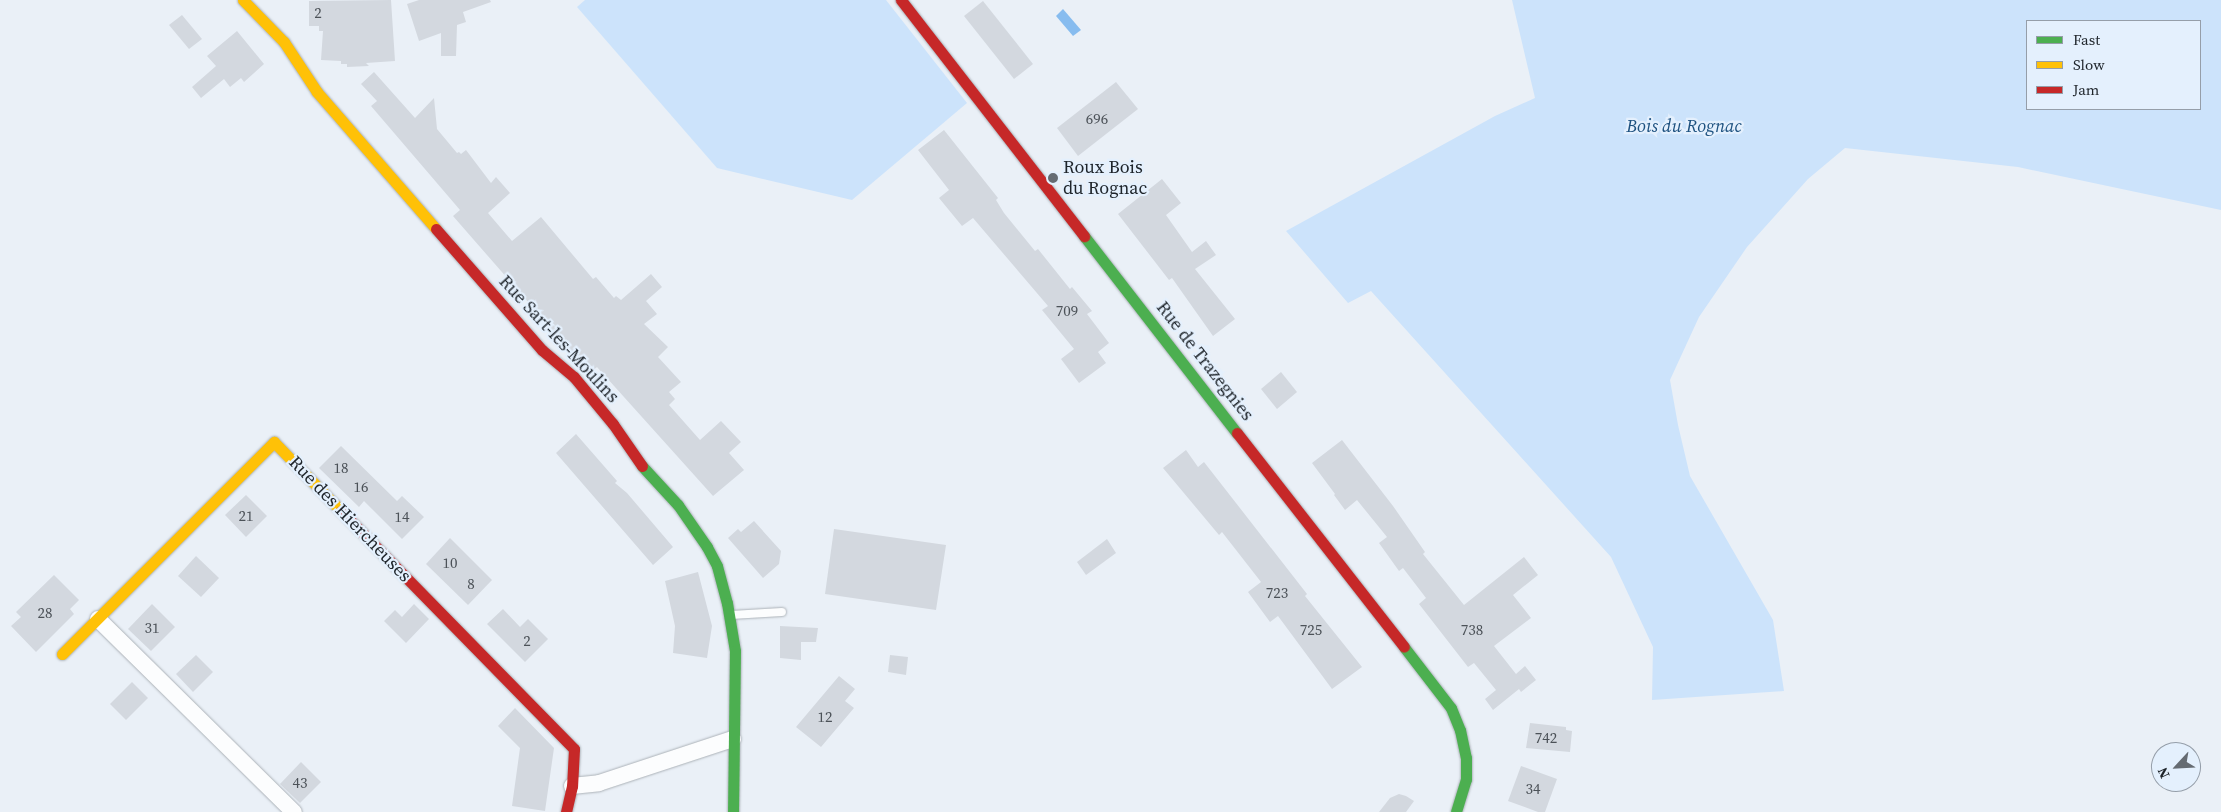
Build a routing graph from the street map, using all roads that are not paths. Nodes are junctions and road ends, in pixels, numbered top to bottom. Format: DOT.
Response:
graph roads {
  1 [pos="243,0"];
  2 [pos="901,0"];
  3 [pos="782,612"];
  4 [pos="729,615"];
  5 [pos="98,619"];
  6 [pos="62,654"];
  7 [pos="733,739"];
  8 [pos="572,786"];
  9 [pos="294,812"];
  10 [pos="566,812"];
  11 [pos="733,812"];
  12 [pos="1456,812"];
  1 -- 4 [label="street, Rue Sart-les-Moulins"];
  2 -- 12 [label="street, Rue de Trazegnies"];
  3 -- 4 [label="lane"];
  4 -- 7 [label="street, Rue Sart-les-Moulins"];
  5 -- 6 [label="street, Rue des Hiercheuses"];
  5 -- 8 [label="street, Rue des Hiercheuses"];
  5 -- 9 [label="street"];
  7 -- 8 [label="street"];
  7 -- 11 [label="street, Rue Sart-les-Moulins"];
  8 -- 10 [label="street"];
}
